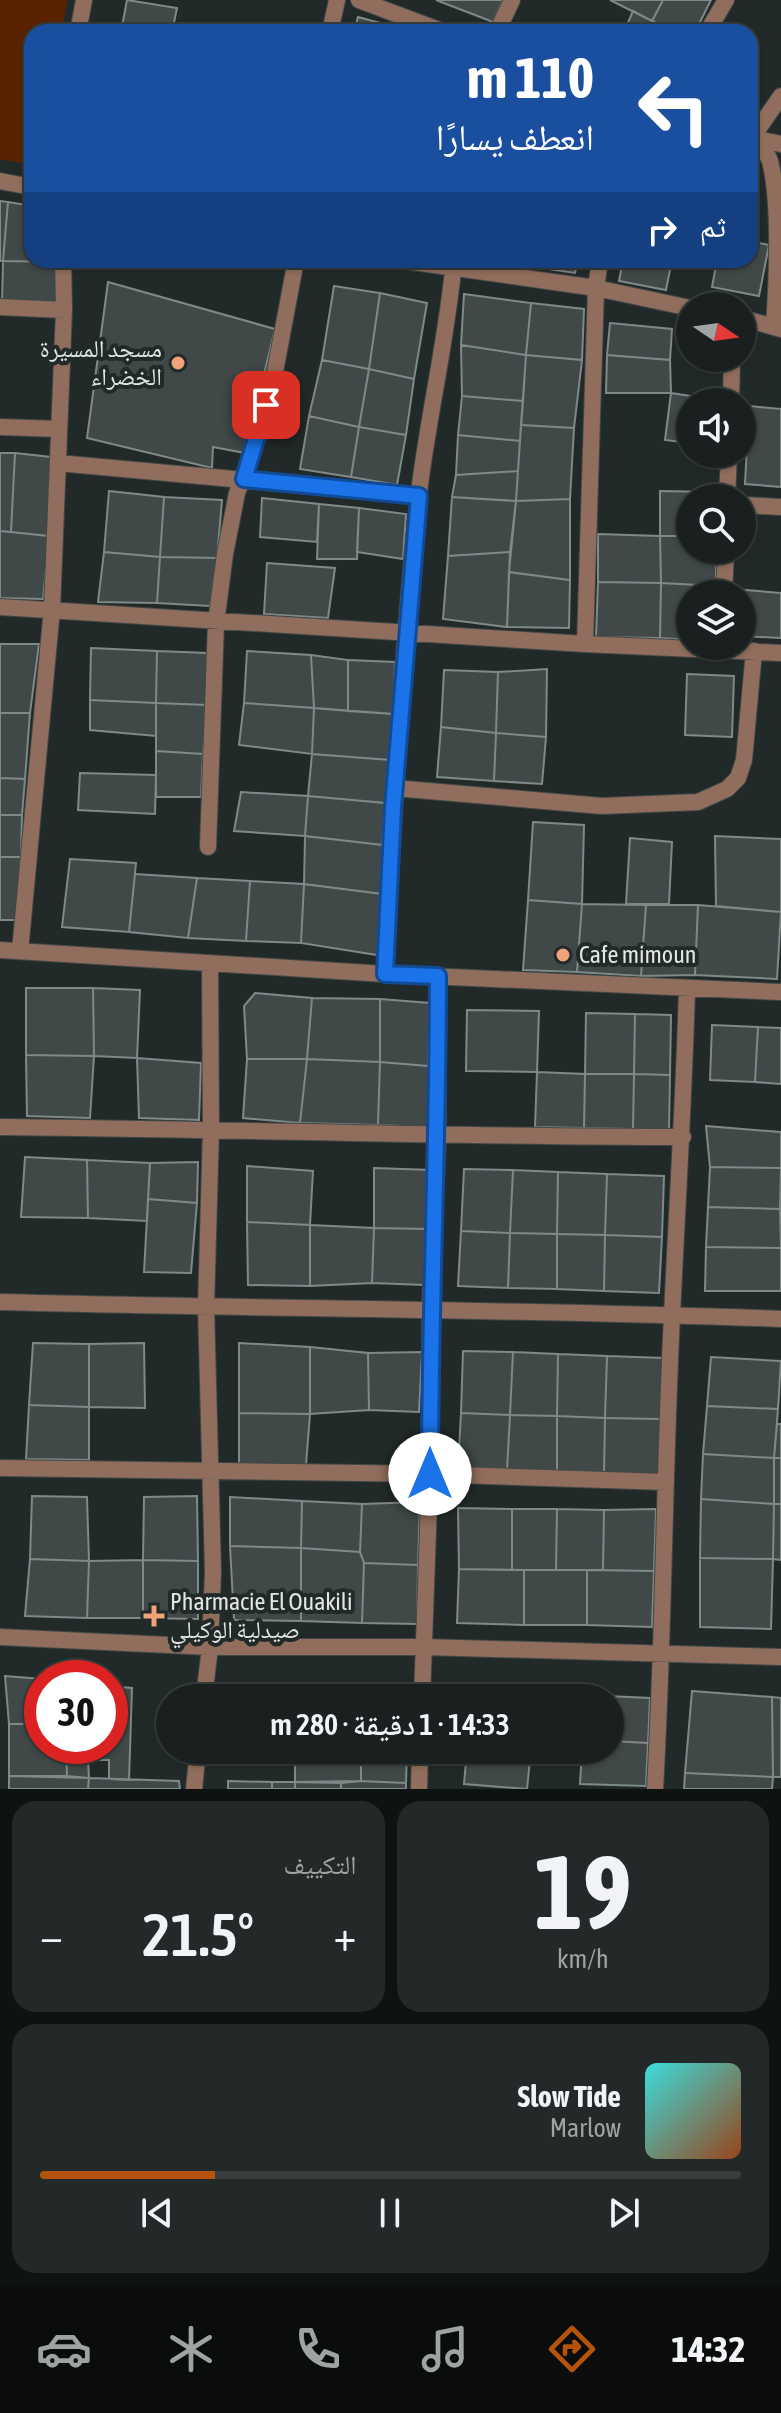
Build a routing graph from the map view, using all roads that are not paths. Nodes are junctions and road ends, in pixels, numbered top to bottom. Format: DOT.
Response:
graph roads {
  1 [pos="84,0"];
  2 [pos="337,0"];
  3 [pos="359,0"];
  4 [pos="512,0"];
  5 [pos="726,0"];
  6 [pos="80,24"];
  7 [pos="332,24"];
  8 [pos="423,24"];
  9 [pos="501,24"];
  10 [pos="712,24"];
  11 [pos="781,96"];
  12 [pos="758,128"];
  13 [pos="758,139"];
  14 [pos="781,144"];
  15 [pos="758,145"];
  16 [pos="0,181"];
  17 [pos="24,186"];
  18 [pos="63,268"];
  19 [pos="294,268"];
  20 [pos="454,268"];
  21 [pos="473,268"];
  22 [pos="599,268"];
  23 [pos="596,288"];
  24 [pos="676,305"];
  25 [pos="0,307"];
  26 [pos="64,310"];
  27 [pos="756,322"];
  28 [pos="777,328"];
  29 [pos="0,427"];
  30 [pos="59,429"];
  31 [pos="58,463"];
  32 [pos="244,479"];
  33 [pos="419,496"];
  34 [pos="756,506"];
  35 [pos="781,507"];
  36 [pos="0,607"];
  37 [pos="52,609"];
  38 [pos="216,623"];
  39 [pos="407,631"];
  40 [pos="585,644"];
  41 [pos="676,647"];
  42 [pos="756,651"];
  43 [pos="781,653"];
  44 [pos="753,660"];
  45 [pos="394,788"];
  46 [pos="208,847"];
  47 [pos="0,950"];
  48 [pos="20,951"];
  49 [pos="210,963"];
  50 [pos="385,974"];
  51 [pos="438,976"];
  52 [pos="687,988"];
  53 [pos="781,992"];
  54 [pos="0,1127"];
  55 [pos="211,1129"];
  56 [pos="438,1136"];
  57 [pos="683,1137"];
  58 [pos="0,1302"];
  59 [pos="206,1307"];
  60 [pos="430,1308"];
  61 [pos="672,1315"];
  62 [pos="781,1319"];
  63 [pos="0,1468"];
  64 [pos="210,1473"];
  65 [pos="430,1474"];
  66 [pos="666,1482"];
  67 [pos="0,1637"];
  68 [pos="210,1647"];
  69 [pos="424,1647"];
  70 [pos="662,1654"];
  71 [pos="781,1657"];
  72 [pos="206,1684"];
  73 [pos="423,1684"];
  74 [pos="197,1764"];
  75 [pos="420,1764"];
  76 [pos="194,1789"];
  77 [pos="419,1789"];
  78 [pos="655,1789"];
  1 -- 6 [label="street"];
  2 -- 7 [label="street"];
  3 -- 8 [label="street"];
  4 -- 9 [label="street"];
  5 -- 10 [label="street"];
  11 -- 12 [label="street"];
  13 -- 14 [label="street"];
  15 -- 28 [label="street"];
  16 -- 17 [label="street"];
  18 -- 26 [label="street"];
  19 -- 32 [label="street"];
  20 -- 33 [label="street"];
  21 -- 23 [label="street"];
  22 -- 23 [label="street"];
  23 -- 24 [label="street"];
  23 -- 40 [label="street"];
  25 -- 26 [label="street"];
  26 -- 30 [label="street"];
  27 -- 28 [label="street"];
  29 -- 30 [label="street"];
  30 -- 31 [label="street"];
  31 -- 32 [label="street"];
  31 -- 37 [label="street"];
  32 -- 33 [label="street"];
  32 -- 38 [label="street"];
  33 -- 39 [label="street"];
  34 -- 35 [label="street"];
  36 -- 37 [label="street"];
  37 -- 38 [label="street"];
  37 -- 48 [label="street"];
  38 -- 39 [label="street"];
  38 -- 46 [label="street"];
  39 -- 40 [label="street"];
  39 -- 45 [label="street"];
  40 -- 41 [label="street"];
  42 -- 43 [label="street"];
  44 -- 45 [label="street"];
  45 -- 50 [label="street"];
  47 -- 48 [label="street"];
  48 -- 49 [label="street"];
  49 -- 50 [label="street"];
  49 -- 55 [label="street"];
  50 -- 51 [label="street"];
  51 -- 52 [label="street"];
  51 -- 56 [label="street"];
  52 -- 53 [label="street"];
  52 -- 57 [label="street"];
  54 -- 55 [label="street"];
  55 -- 56 [label="street"];
  55 -- 59 [label="street"];
  56 -- 57 [label="street"];
  56 -- 60 [label="street"];
  57 -- 61 [label="street"];
  58 -- 59 [label="street"];
  59 -- 60 [label="street"];
  59 -- 64 [label="street"];
  60 -- 61 [label="street"];
  60 -- 65 [label="street"];
  61 -- 62 [label="street"];
  61 -- 66 [label="street"];
  63 -- 64 [label="street"];
  64 -- 65 [label="street"];
  64 -- 68 [label="street"];
  65 -- 66 [label="street"];
  65 -- 69 [label="street"];
  66 -- 70 [label="street"];
  67 -- 68 [label="street"];
  68 -- 69 [label="street"];
  68 -- 72 [label="street"];
  69 -- 70 [label="street"];
  69 -- 73 [label="street"];
  70 -- 71 [label="street"];
  70 -- 78 [label="street"];
  74 -- 76 [label="street"];
  75 -- 77 [label="street"];
}
